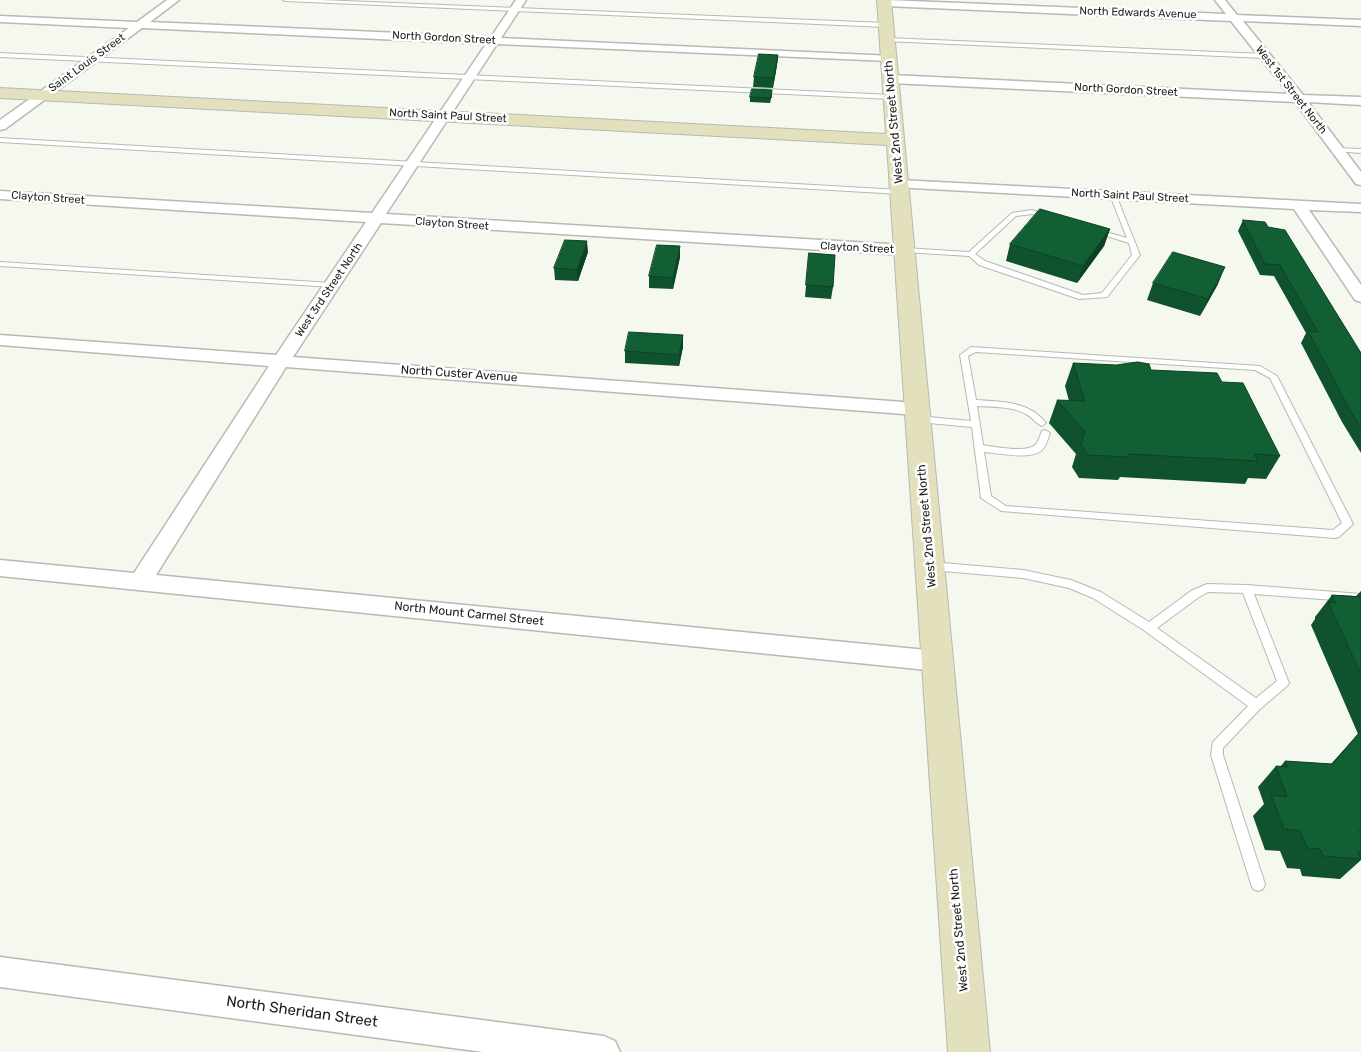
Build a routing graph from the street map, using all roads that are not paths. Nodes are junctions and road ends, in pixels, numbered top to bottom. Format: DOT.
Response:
graph roads {
  1 [pos="174,0"];
  2 [pos="285,0"];
  3 [pos="1220,0"];
  4 [pos="518,5"];
  5 [pos="1234,18"];
  6 [pos="0,19"];
  7 [pos="1361,22"];
  8 [pos="140,25"];
  9 [pos="495,40"];
  10 [pos="888,43"];
  11 [pos="0,55"];
  12 [pos="1266,56"];
  13 [pos="92,60"];
  14 [pos="470,78"];
  15 [pos="0,93"];
  16 [pos="42,95"];
  17 [pos="1299,98"];
  18 [pos="1361,101"];
  19 [pos="445,116"];
  20 [pos="0,126"];
  21 [pos="0,140"];
  22 [pos="896,140"];
  23 [pos="1337,150"];
  24 [pos="1361,151"];
  25 [pos="412,165"];
  26 [pos="1361,181"];
  27 [pos="899,188"];
  28 [pos="0,195"];
  29 [pos="1113,195"];
  30 [pos="1300,205"];
  31 [pos="1361,208"];
  32 [pos="376,219"];
  33 [pos="1059,220"];
  34 [pos="1086,228"];
  35 [pos="1132,242"];
  36 [pos="905,250"];
  37 [pos="971,254"];
  38 [pos="0,264"];
  39 [pos="332,285"];
  40 [pos="1361,297"];
  41 [pos="0,340"];
  42 [pos="282,360"];
  43 [pos="973,403"];
  44 [pos="918,414"];
  45 [pos="1042,423"];
  46 [pos="976,424"];
  47 [pos="1045,434"];
  48 [pos="980,448"];
  49 [pos="930,566"];
  50 [pos="0,568"];
  51 [pos="140,582"];
  52 [pos="1247,589"];
  53 [pos="1361,598"];
  54 [pos="1149,628"];
  55 [pos="938,661"];
  56 [pos="1256,705"];
  57 [pos="1258,884"];
  58 [pos="0,972"];
  59 [pos="604,1052"];
  60 [pos="969,1052"];
  1 -- 8 [label="street, Saint Louis Street"];
  2 -- 4 [label="lane"];
  3 -- 5 [label="street, West 1st Street North"];
  4 -- 9 [label="street, West 3rd Street North"];
  4 -- 10 [label="lane"];
  5 -- 7 [label="street, North Edwards Avenue"];
  5 -- 10 [label="street, North Edwards Avenue"];
  5 -- 12 [label="street, West 1st Street North"];
  6 -- 8 [label="street, North Gordon Street"];
  8 -- 9 [label="street, North Gordon Street"];
  8 -- 13 [label="street, Saint Louis Street"];
  9 -- 10 [label="street, North Gordon Street"];
  9 -- 14 [label="street, West 3rd Street North"];
  10 -- 12 [label="lane"];
  10 -- 14 [label="lane"];
  10 -- 17 [label="street, North Gordon Street"];
  10 -- 22 [label="street, West 2nd Street North"];
  11 -- 13 [label="lane"];
  12 -- 17 [label="street, West 1st Street North"];
  13 -- 14 [label="lane"];
  13 -- 16 [label="street, Saint Louis Street"];
  14 -- 19 [label="street, West 3rd Street North"];
  15 -- 16 [label="street, North Saint Paul Street"];
  16 -- 19 [label="street, North Saint Paul Street"];
  16 -- 20 [label="street, Saint Louis Street"];
  17 -- 18 [label="street, North Gordon Street"];
  17 -- 23 [label="street, West 1st Street North"];
  19 -- 22 [label="street, North Saint Paul Street"];
  19 -- 25 [label="street, West 3rd Street North"];
  21 -- 25 [label="lane"];
  22 -- 27 [label="street, West 2nd Street North"];
  23 -- 24 [label="lane"];
  23 -- 26 [label="street, West 1st Street North"];
  25 -- 27 [label="lane"];
  25 -- 32 [label="street, West 3rd Street North"];
  27 -- 29 [label="street, North Saint Paul Street"];
  27 -- 36 [label="street, West 2nd Street North"];
  28 -- 32 [label="street, Clayton Street"];
  29 -- 30 [label="street, North Saint Paul Street"];
  29 -- 35 [label="lane"];
  30 -- 31 [label="street, North Saint Paul Street"];
  30 -- 40 [label="street"];
  32 -- 36 [label="street, Clayton Street"];
  32 -- 39 [label="street, West 3rd Street North"];
  33 -- 37 [label="lane"];
  34 -- 35 [label="lane"];
  35 -- 37 [label="lane"];
  36 -- 37 [label="lane"];
  36 -- 44 [label="street, West 2nd Street North"];
  38 -- 39 [label="lane"];
  39 -- 42 [label="street, West 3rd Street North"];
  41 -- 42 [label="street, North Custer Avenue"];
  42 -- 44 [label="street, North Custer Avenue"];
  42 -- 51 [label="street, West 3rd Street North"];
  43 -- 45 [label="lane"];
  43 -- 46 [label="lane"];
  43 -- 48 [label="lane"];
  44 -- 46 [label="lane"];
  44 -- 49 [label="street, West 2nd Street North"];
  46 -- 48 [label="lane"];
  47 -- 48 [label="lane"];
  49 -- 54 [label="lane"];
  49 -- 55 [label="street, West 2nd Street North"];
  50 -- 51 [label="street, North Mount Carmel Street"];
  51 -- 55 [label="street, North Mount Carmel Street"];
  52 -- 53 [label="lane"];
  52 -- 54 [label="lane"];
  52 -- 56 [label="lane"];
  54 -- 56 [label="lane"];
  55 -- 60 [label="street, West 2nd Street North"];
  56 -- 57 [label="lane"];
  58 -- 59 [label="street, North Sheridan Street"];
}
